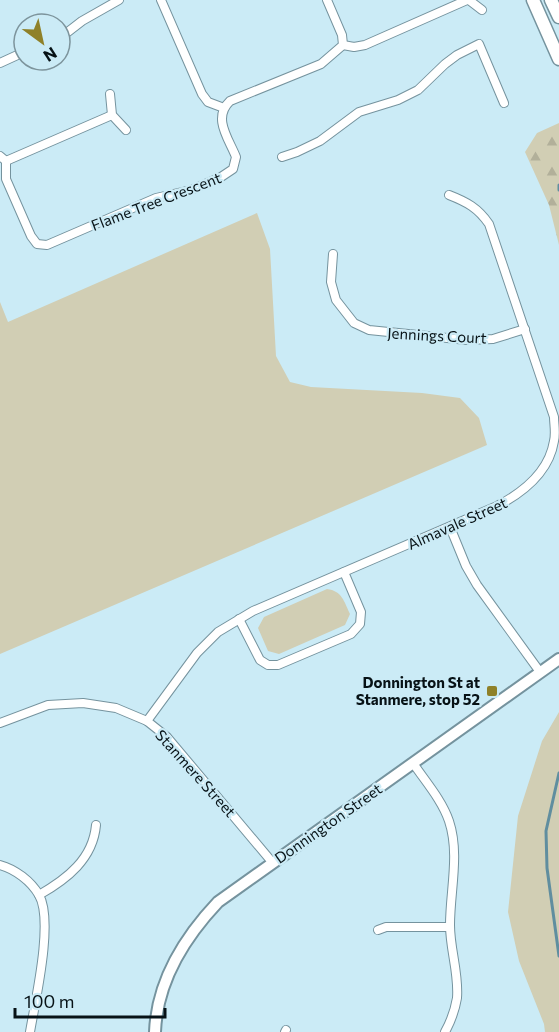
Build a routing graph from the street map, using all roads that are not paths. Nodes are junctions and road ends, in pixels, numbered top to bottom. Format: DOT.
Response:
graph roads {
  1 [pos="120,0"];
  2 [pos="161,0"];
  3 [pos="327,0"];
  4 [pos="468,0"];
  5 [pos="533,0"];
  6 [pos="551,0"];
  7 [pos="482,10"];
  8 [pos="559,17"];
  9 [pos="72,29"];
  10 [pos="343,45"];
  11 [pos="559,59"];
  12 [pos="110,94"];
  13 [pos="504,103"];
  14 [pos="224,108"];
  15 [pos="112,115"];
  16 [pos="126,130"];
  17 [pos="282,157"];
  18 [pos="3,158"];
  19 [pos="449,195"];
  20 [pos="333,254"];
  21 [pos="525,329"];
  22 [pos="450,527"];
  23 [pos="344,572"];
  24 [pos="239,619"];
  25 [pos="559,659"];
  26 [pos="540,672"];
  27 [pos="147,721"];
  28 [pos="0,723"];
  29 [pos="413,763"];
  30 [pos="96,825"];
  31 [pos="272,862"];
  32 [pos="0,865"];
  33 [pos="39,895"];
  34 [pos="450,927"];
  35 [pos="378,930"];
  36 [pos="30,1032"];
  37 [pos="155,1032"];
  38 [pos="445,1032"];
  1 -- 9 [label="street"];
  2 -- 14 [label="street"];
  3 -- 10 [label="street"];
  4 -- 7 [label="street"];
  4 -- 10 [label="street"];
  5 -- 11 [label="main road"];
  6 -- 8 [label="main road"];
  10 -- 14 [label="street"];
  12 -- 15 [label="street"];
  13 -- 17 [label="street"];
  14 -- 18 [label="street, Flame Tree Crescent"];
  15 -- 16 [label="street"];
  15 -- 18 [label="street"];
  19 -- 21 [label="street, Almavale Street"];
  20 -- 21 [label="street, Jennings Court"];
  21 -- 22 [label="street, Almavale Street"];
  22 -- 23 [label="street, Almavale Street"];
  22 -- 26 [label="street"];
  23 -- 24 [label="street, Almavale Street"];
  23 -- 24 [label="street"];
  24 -- 27 [label="street, Almavale Street"];
  25 -- 26 [label="street, Donnington Street"];
  26 -- 29 [label="street, Donnington Street"];
  27 -- 28 [label="street, Stanmere Street"];
  27 -- 31 [label="street, Stanmere Street"];
  29 -- 31 [label="street, Donnington Street"];
  29 -- 34 [label="street"];
  30 -- 33 [label="street"];
  31 -- 37 [label="street, Donnington Street"];
  32 -- 33 [label="street"];
  33 -- 36 [label="street"];
  34 -- 35 [label="street"];
  34 -- 38 [label="street"];
}
